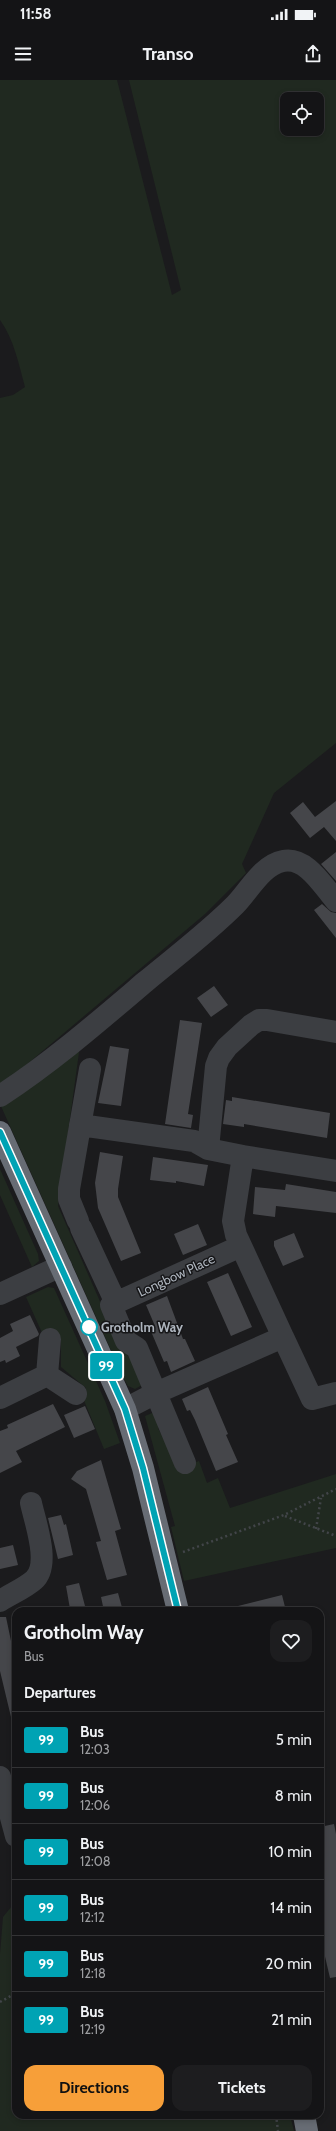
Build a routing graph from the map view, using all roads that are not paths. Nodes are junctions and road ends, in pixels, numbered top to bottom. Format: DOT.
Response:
graph roads {
  1 [pos="336,901"];
  2 [pos="336,1032"];
  3 [pos="90,1069"];
  4 [pos="0,1096"];
  5 [pos="80,1125"];
  6 [pos="0,1132"];
  7 [pos="208,1149"];
  8 [pos="243,1156"];
  9 [pos="336,1171"];
  10 [pos="241,1246"];
  11 [pos="61,1266"];
  12 [pos="0,1294"];
  13 [pos="113,1304"];
  14 [pos="283,1337"];
  15 [pos="50,1339"];
  16 [pos="47,1375"];
  17 [pos="156,1393"];
  18 [pos="336,1393"];
  19 [pos="76,1394"];
  20 [pos="0,1398"];
  21 [pos="125,1409"];
  22 [pos="185,1463"];
  23 [pos="31,1503"];
  24 [pos="0,1601"];
  25 [pos="177,1607"];
  26 [pos="0,1777"];
  27 [pos="10,1837"];
  28 [pos="305,2119"];
  29 [pos="307,2131"];
  1 -- 4 [label="street"];
  2 -- 7 [label="street"];
  3 -- 5 [label="street"];
  5 -- 7 [label="street"];
  5 -- 13 [label="street"];
  6 -- 11 [label="highway"];
  7 -- 8 [label="street"];
  8 -- 9 [label="street"];
  8 -- 10 [label="street"];
  10 -- 13 [label="street, Longbow Place"];
  10 -- 14 [label="street"];
  11 -- 12 [label="street"];
  11 -- 21 [label="highway"];
  13 -- 17 [label="street"];
  14 -- 17 [label="street"];
  14 -- 18 [label="street"];
  15 -- 16 [label="street"];
  16 -- 19 [label="street"];
  16 -- 20 [label="street"];
  17 -- 21 [label="street"];
  17 -- 22 [label="street"];
  21 -- 25 [label="highway"];
  23 -- 24 [label="street"];
  26 -- 27 [label="street"];
  28 -- 29 [label="highway"];
}
